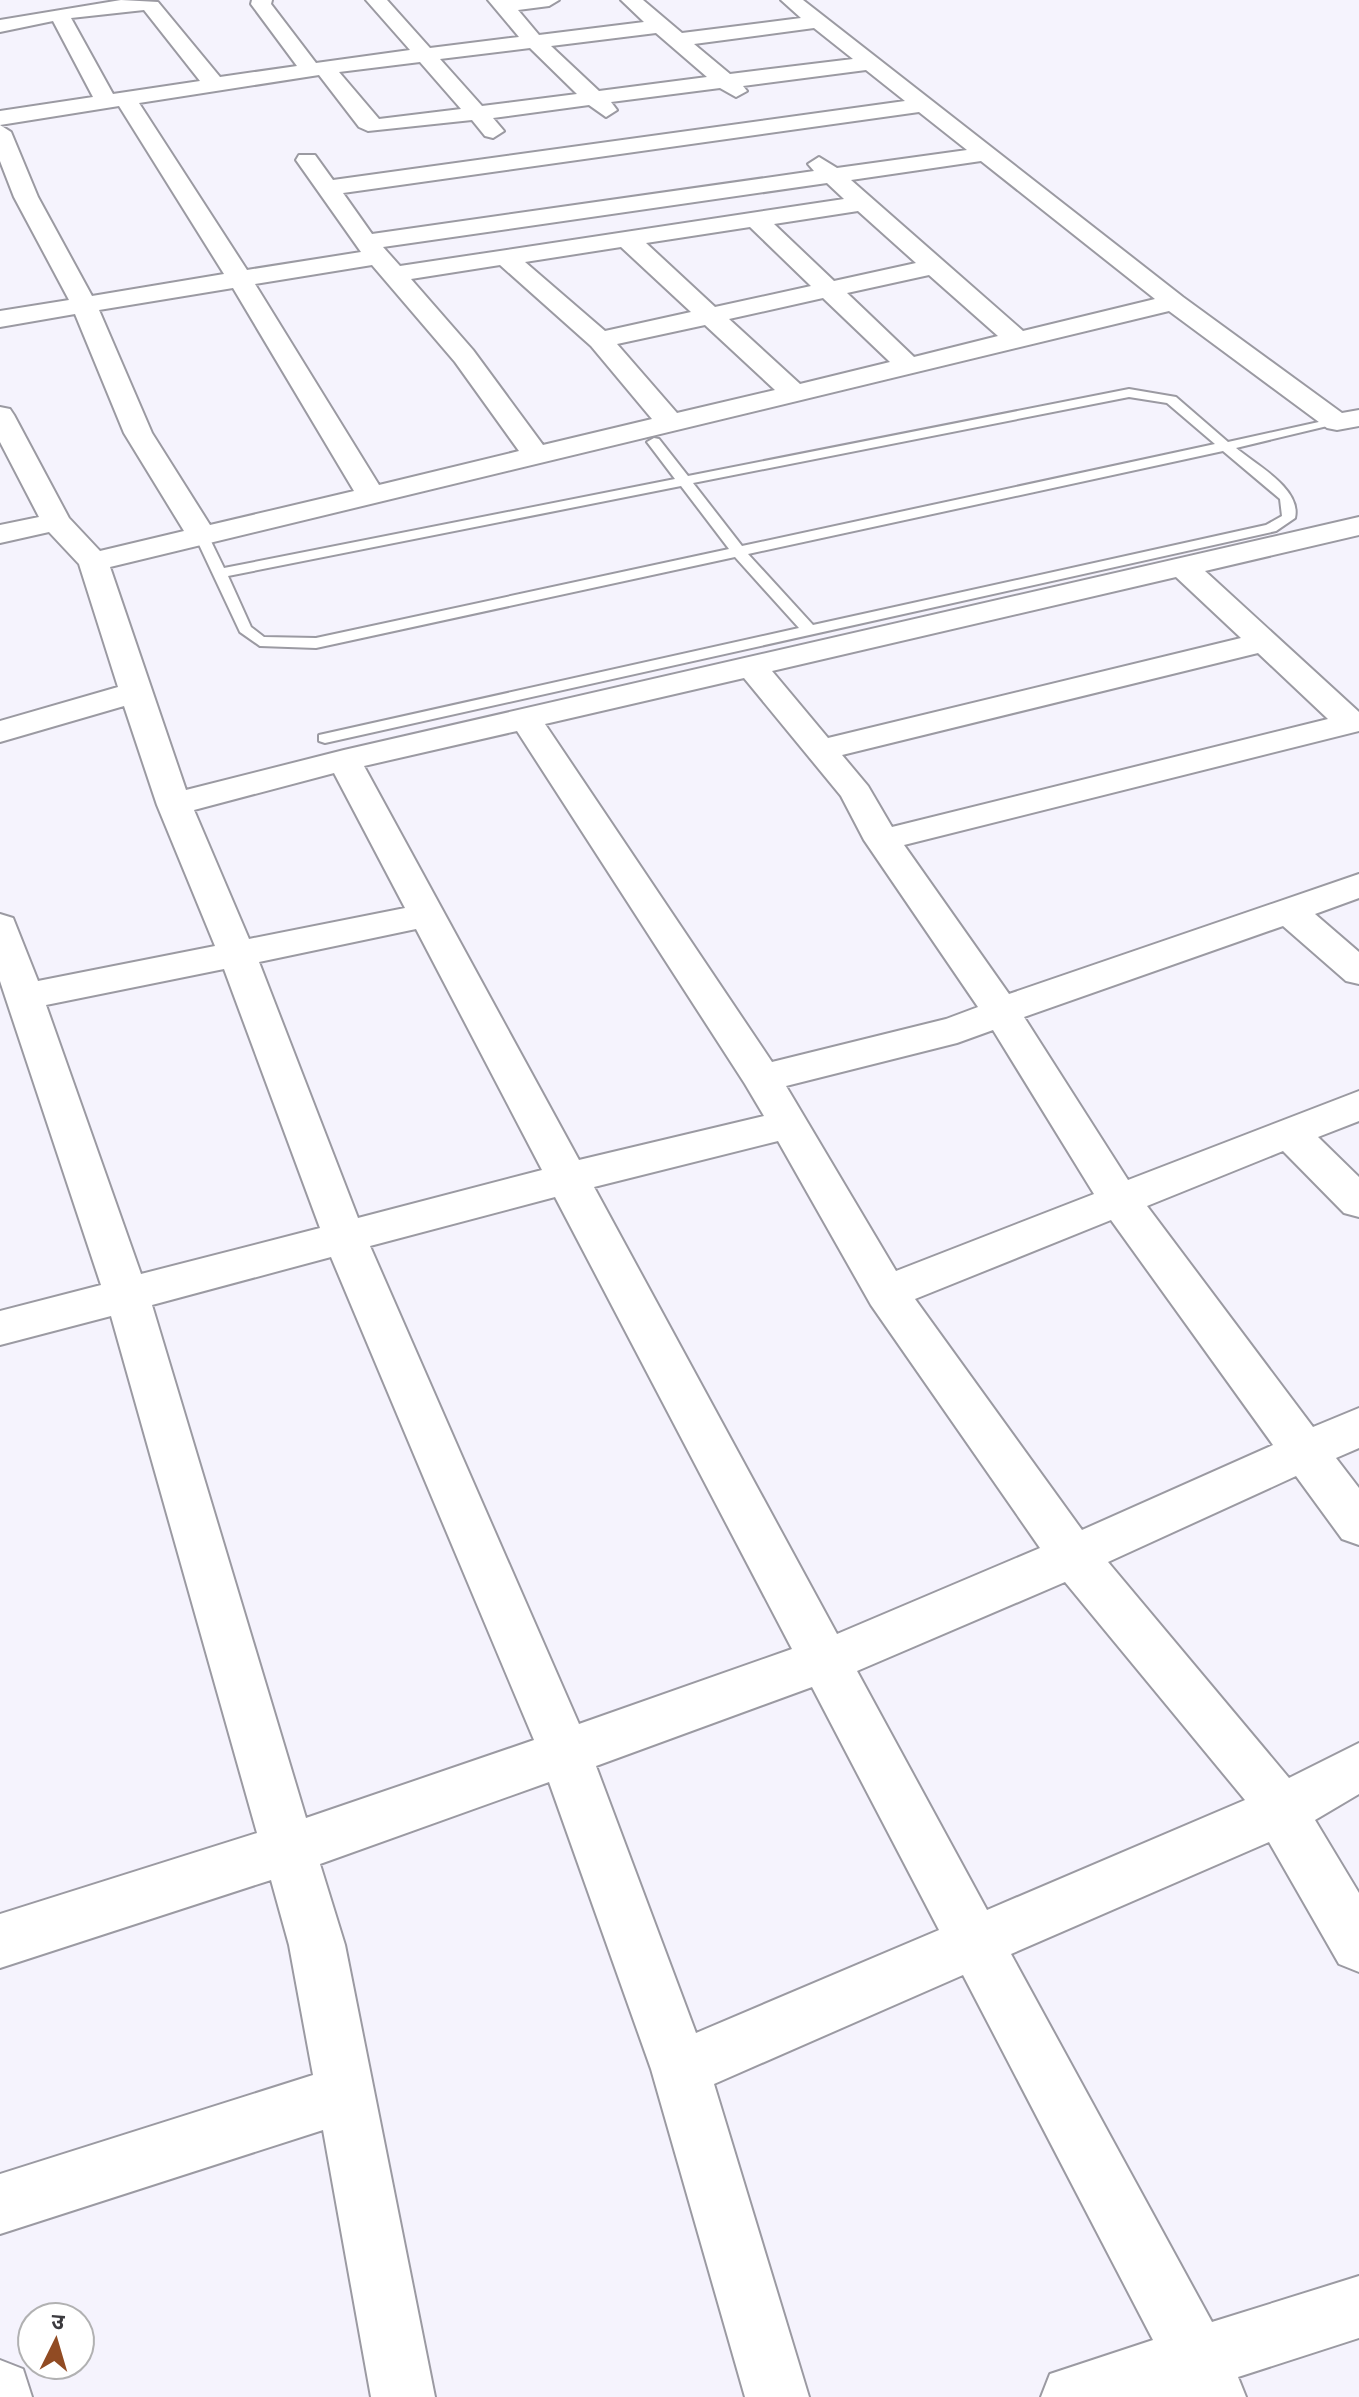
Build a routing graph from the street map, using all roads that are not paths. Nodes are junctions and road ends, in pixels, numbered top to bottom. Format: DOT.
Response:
graph roads {
  1 [pos="29,0"];
  2 [pos="262,0"];
  3 [pos="376,0"];
  4 [pos="549,0"];
  5 [pos="791,0"];
  6 [pos="639,1"];
  7 [pos="122,2"];
  8 [pos="500,3"];
  9 [pos="50,16"];
  10 [pos="817,22"];
  11 [pos="0,26"];
  12 [pos="669,33"];
  13 [pos="533,40"];
  14 [pos="426,54"];
  15 [pos="869,63"];
  16 [pos="317,68"];
  17 [pos="723,81"];
  18 [pos="213,83"];
  19 [pos="115,98"];
  20 [pos="594,98"];
  21 [pos="922,105"];
  22 [pos="479,114"];
  23 [pos="0,118"];
  24 [pos="776,127"];
  25 [pos="0,132"];
  26 [pos="639,145"];
  27 [pos="983,154"];
  28 [pos="307,160"];
  29 [pos="517,161"];
  30 [pos="832,175"];
  31 [pos="327,188"];
  32 [pos="692,195"];
  33 [pos="864,203"];
  34 [pos="558,214"];
  35 [pos="756,220"];
  36 [pos="628,240"];
  37 [pos="380,258"];
  38 [pos="506,258"];
  39 [pos="935,266"];
  40 [pos="238,279"];
  41 [pos="831,289"];
  42 [pos="1174,302"];
  43 [pos="84,305"];
  44 [pos="707,316"];
  45 [pos="0,319"];
  46 [pos="600,340"];
  47 [pos="1019,341"];
  48 [pos="911,368"];
  49 [pos="796,395"];
  50 [pos="0,415"];
  51 [pos="1348,420"];
  52 [pos="663,433"];
  53 [pos="1359,441"];
  54 [pos="1226,447"];
  55 [pos="537,456"];
  56 [pos="682,479"];
  57 [pos="371,495"];
  58 [pos="56,522"];
  59 [pos="1344,530"];
  60 [pos="0,534"];
  61 [pos="202,536"];
  62 [pos="739,552"];
  63 [pos="1359,558"];
  64 [pos="93,562"];
  65 [pos="1183,567"];
  66 [pos="219,573"];
  67 [pos="808,629"];
  68 [pos="1264,642"];
  69 [pos="751,666"];
  70 [pos="135,692"];
  71 [pos="525,718"];
  72 [pos="0,732"];
  73 [pos="334,749"];
  74 [pos="821,750"];
  75 [pos="174,805"];
  76 [pos="882,840"];
  77 [pos="1359,885"];
  78 [pos="1289,911"];
  79 [pos="429,915"];
  80 [pos="0,926"];
  81 [pos="237,954"];
  82 [pos="1359,972"];
  83 [pos="24,997"];
  84 [pos="1001,1012"];
  85 [pos="762,1078"];
  86 [pos="1359,1105"];
  87 [pos="789,1124"];
  88 [pos="1289,1133"];
  89 [pos="569,1178"];
  90 [pos="1119,1200"];
  91 [pos="1359,1202"];
  92 [pos="345,1238"];
  93 [pos="886,1293"];
  94 [pos="127,1296"];
  95 [pos="0,1328"];
  96 [pos="1359,1427"];
  97 [pos="1303,1453"];
  98 [pos="1359,1525"];
  99 [pos="1073,1556"];
  100 [pos="823,1661"];
  101 [pos="565,1753"];
  102 [pos="1359,1767"];
  103 [pos="1280,1811"];
  104 [pos="289,1849"];
  105 [pos="0,1941"];
  106 [pos="975,1942"];
  107 [pos="1359,1945"];
  108 [pos="680,2069"];
  109 [pos="345,2094"];
  110 [pos="0,2204"];
  111 [pos="1359,2307"];
  112 [pos="1205,2378"];
  113 [pos="403,2397"];
  114 [pos="777,2397"];
  115 [pos="1073,2397"];
  1 -- 9 [label="street"];
  2 -- 16 [label="street"];
  3 -- 14 [label="street"];
  4 -- 8 [label="street"];
  5 -- 10 [label="street"];
  6 -- 12 [label="street"];
  7 -- 9 [label="street"];
  7 -- 18 [label="street"];
  8 -- 13 [label="street"];
  9 -- 11 [label="street"];
  9 -- 19 [label="street"];
  10 -- 12 [label="street"];
  10 -- 15 [label="street"];
  12 -- 13 [label="street"];
  12 -- 17 [label="street"];
  13 -- 14 [label="street"];
  13 -- 20 [label="street"];
  14 -- 16 [label="street"];
  14 -- 22 [label="street"];
  15 -- 17 [label="street"];
  15 -- 21 [label="street"];
  16 -- 18 [label="street"];
  16 -- 22 [label="street"];
  17 -- 20 [label="street"];
  17 -- 24 [label="street"];
  18 -- 19 [label="street"];
  19 -- 23 [label="street"];
  19 -- 40 [label="street"];
  20 -- 22 [label="street"];
  20 -- 26 [label="street"];
  21 -- 24 [label="street"];
  21 -- 27 [label="street"];
  22 -- 29 [label="street"];
  24 -- 26 [label="street"];
  24 -- 30 [label="street"];
  25 -- 43 [label="street"];
  26 -- 29 [label="street"];
  26 -- 32 [label="street"];
  27 -- 30 [label="street"];
  27 -- 42 [label="street"];
  28 -- 31 [label="street"];
  29 -- 31 [label="street"];
  29 -- 34 [label="street"];
  30 -- 32 [label="street"];
  30 -- 33 [label="street"];
  31 -- 37 [label="street"];
  32 -- 34 [label="street"];
  33 -- 35 [label="street"];
  33 -- 39 [label="street"];
  34 -- 37 [label="street"];
  35 -- 36 [label="street"];
  35 -- 41 [label="street"];
  36 -- 38 [label="street"];
  36 -- 44 [label="street"];
  37 -- 38 [label="street"];
  37 -- 40 [label="street"];
  37 -- 55 [label="street"];
  38 -- 46 [label="street"];
  39 -- 41 [label="street"];
  39 -- 47 [label="street"];
  40 -- 43 [label="street"];
  40 -- 57 [label="street"];
  41 -- 44 [label="street"];
  41 -- 48 [label="street"];
  42 -- 47 [label="street"];
  42 -- 51 [label="street"];
  43 -- 45 [label="street"];
  43 -- 61 [label="street"];
  44 -- 46 [label="street"];
  44 -- 49 [label="street"];
  46 -- 52 [label="street"];
  47 -- 48 [label="street"];
  48 -- 49 [label="street"];
  49 -- 52 [label="street"];
  50 -- 58 [label="street"];
  51 -- 53 [label="street"];
  51 -- 54 [label="lane"];
  52 -- 55 [label="street"];
  52 -- 56 [label="lane"];
  54 -- 56 [label="lane"];
  54 -- 62 [label="lane"];
  54 -- 67 [label="lane"];
  55 -- 57 [label="street"];
  56 -- 62 [label="lane"];
  56 -- 66 [label="lane"];
  57 -- 61 [label="street"];
  58 -- 60 [label="street"];
  58 -- 64 [label="street"];
  59 -- 63 [label="street"];
  59 -- 65 [label="street"];
  61 -- 64 [label="street"];
  61 -- 66 [label="lane"];
  62 -- 66 [label="lane"];
  62 -- 67 [label="lane"];
  64 -- 70 [label="street"];
  65 -- 68 [label="street"];
  65 -- 69 [label="street"];
  67 -- 73 [label="lane"];
  68 -- 74 [label="street"];
  68 -- 76 [label="street"];
  69 -- 71 [label="street"];
  69 -- 74 [label="street"];
  70 -- 72 [label="street"];
  70 -- 75 [label="street"];
  71 -- 73 [label="street"];
  71 -- 85 [label="street"];
  73 -- 75 [label="street"];
  73 -- 79 [label="street"];
  74 -- 76 [label="street"];
  75 -- 81 [label="street"];
  76 -- 84 [label="street"];
  77 -- 78 [label="street"];
  78 -- 82 [label="street"];
  78 -- 84 [label="street"];
  79 -- 81 [label="street"];
  79 -- 89 [label="street"];
  80 -- 83 [label="street"];
  81 -- 83 [label="street"];
  81 -- 92 [label="street"];
  83 -- 94 [label="street"];
  84 -- 85 [label="street"];
  84 -- 90 [label="street"];
  85 -- 87 [label="street"];
  86 -- 88 [label="street"];
  87 -- 89 [label="street"];
  87 -- 93 [label="street"];
  88 -- 90 [label="street"];
  88 -- 91 [label="street"];
  89 -- 92 [label="street"];
  89 -- 100 [label="street"];
  90 -- 93 [label="street"];
  90 -- 97 [label="street"];
  92 -- 94 [label="street"];
  92 -- 101 [label="street"];
  93 -- 99 [label="street"];
  94 -- 95 [label="street"];
  94 -- 104 [label="street"];
  96 -- 97 [label="street"];
  97 -- 98 [label="street"];
  97 -- 99 [label="street"];
  99 -- 100 [label="street"];
  99 -- 103 [label="street"];
  100 -- 101 [label="street"];
  100 -- 106 [label="street"];
  101 -- 104 [label="street"];
  101 -- 108 [label="street"];
  102 -- 103 [label="street"];
  103 -- 106 [label="street"];
  103 -- 107 [label="street"];
  104 -- 105 [label="street"];
  104 -- 109 [label="street"];
  106 -- 108 [label="street"];
  106 -- 112 [label="street"];
  108 -- 114 [label="street"];
  109 -- 110 [label="street"];
  109 -- 113 [label="street"];
  111 -- 112 [label="street"];
  112 -- 115 [label="street"];
}
